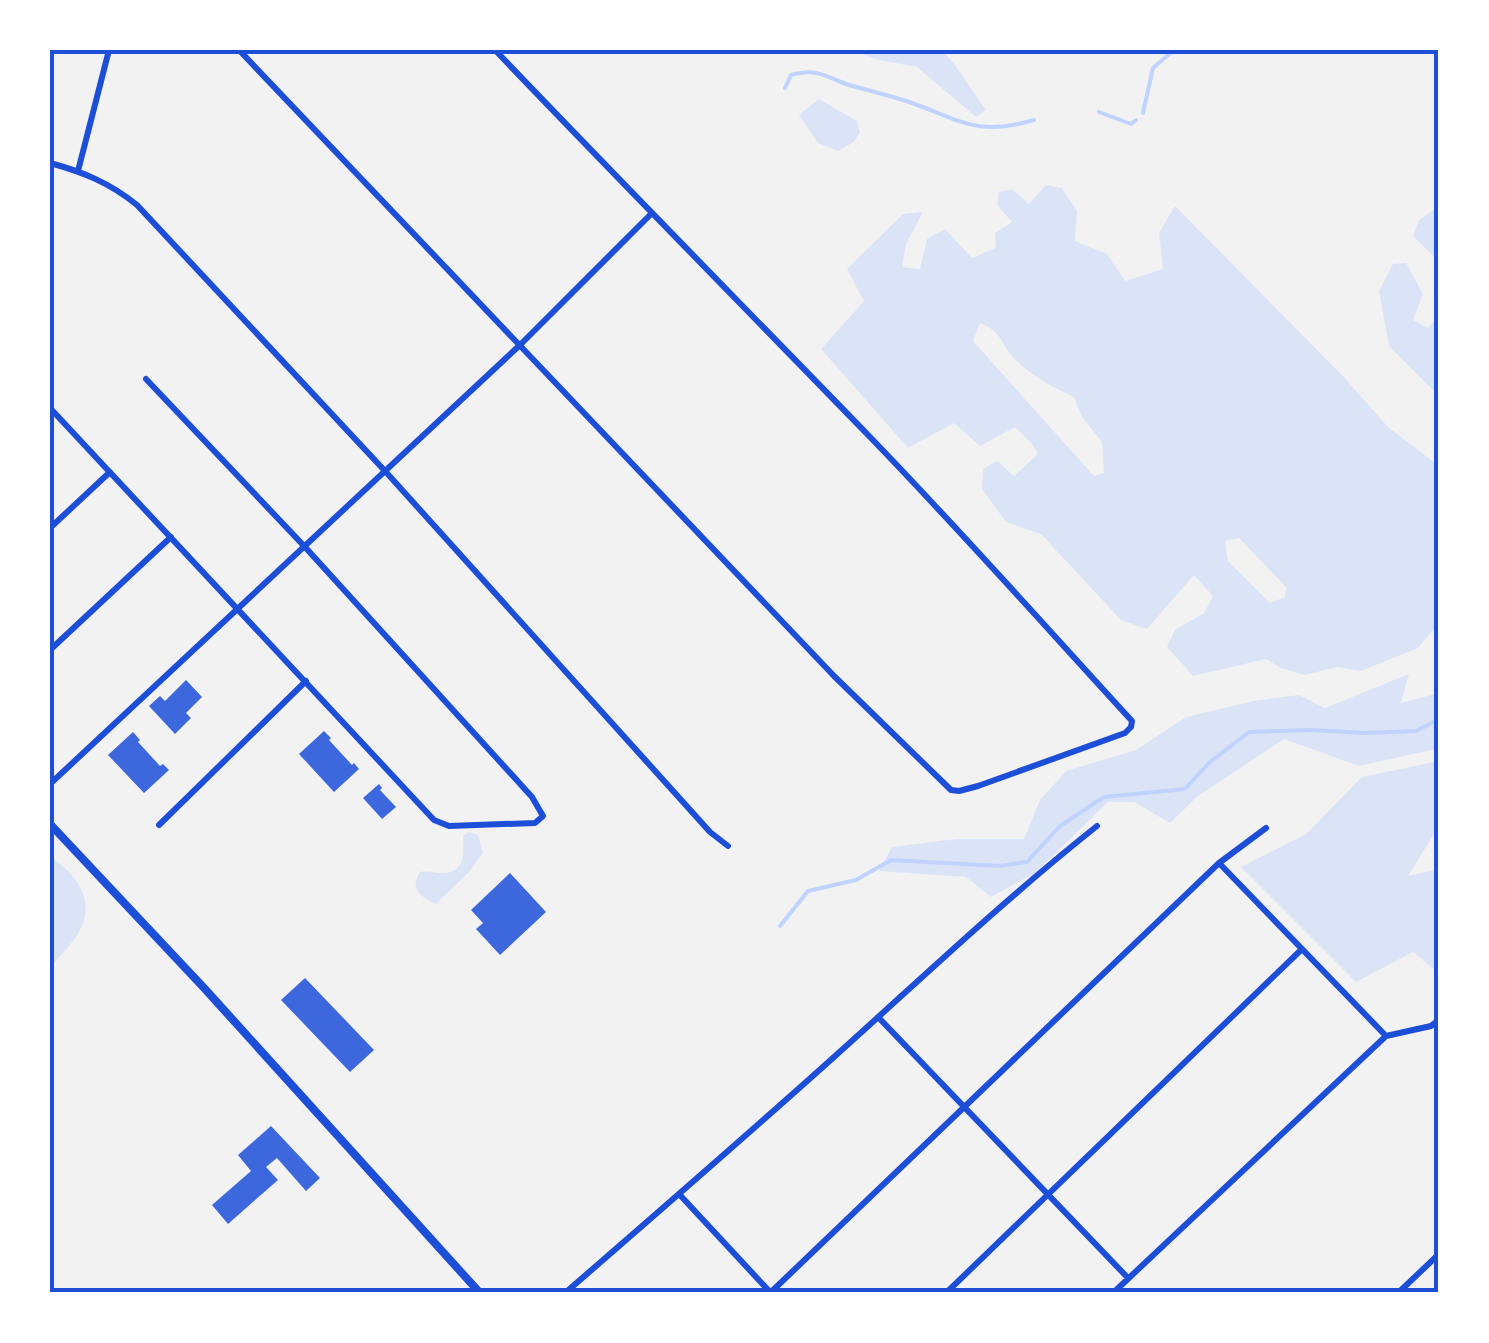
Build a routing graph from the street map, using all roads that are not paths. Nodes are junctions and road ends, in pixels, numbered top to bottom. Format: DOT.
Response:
graph roads {
  1 [pos="109,50"];
  2 [pos="239,50"];
  3 [pos="494,50"];
  4 [pos="50,163"];
  5 [pos="78,171"];
  6 [pos="652,214"];
  7 [pos="521,344"];
  8 [pos="146,379"];
  9 [pos="50,408"];
  10 [pos="385,471"];
  11 [pos="110,472"];
  12 [pos="50,528"];
  13 [pos="171,537"];
  14 [pos="305,548"];
  15 [pos="238,609"];
  16 [pos="50,650"];
  17 [pos="306,681"];
  18 [pos="50,784"];
  19 [pos="50,824"];
  20 [pos="159,825"];
  21 [pos="1097,826"];
  22 [pos="1266,828"];
  23 [pos="728,846"];
  24 [pos="1219,863"];
  25 [pos="1302,949"];
  26 [pos="878,1017"];
  27 [pos="1439,1020"];
  28 [pos="1386,1036"];
  29 [pos="964,1109"];
  30 [pos="680,1194"];
  31 [pos="1048,1196"];
  32 [pos="1439,1254"];
  33 [pos="1128,1278"];
  34 [pos="480,1293"];
  35 [pos="565,1293"];
  36 [pos="770,1293"];
  37 [pos="946,1293"];
  38 [pos="1113,1293"];
  39 [pos="1398,1293"];
  1 -- 5 [label="street"];
  2 -- 7 [label="street"];
  3 -- 6 [label="street"];
  4 -- 5 [label="street"];
  5 -- 10 [label="street"];
  6 -- 7 [label="street"];
  6 -- 7 [label="street"];
  7 -- 10 [label="street"];
  8 -- 14 [label="street"];
  9 -- 11 [label="street"];
  10 -- 14 [label="street"];
  10 -- 23 [label="street"];
  11 -- 12 [label="street"];
  11 -- 13 [label="street"];
  13 -- 15 [label="street"];
  13 -- 16 [label="street"];
  14 -- 15 [label="street"];
  14 -- 17 [label="street"];
  15 -- 17 [label="street"];
  15 -- 18 [label="street"];
  17 -- 20 [label="street"];
  19 -- 34 [label="street"];
  21 -- 26 [label="street"];
  22 -- 24 [label="street"];
  24 -- 25 [label="street"];
  24 -- 29 [label="street"];
  25 -- 28 [label="street"];
  25 -- 31 [label="street"];
  26 -- 29 [label="street"];
  26 -- 30 [label="street"];
  27 -- 28 [label="street"];
  28 -- 33 [label="street"];
  29 -- 31 [label="street"];
  29 -- 36 [label="street"];
  30 -- 35 [label="street"];
  30 -- 36 [label="street"];
  31 -- 33 [label="street"];
  31 -- 37 [label="street"];
  32 -- 39 [label="street"];
  33 -- 38 [label="street"];
}
